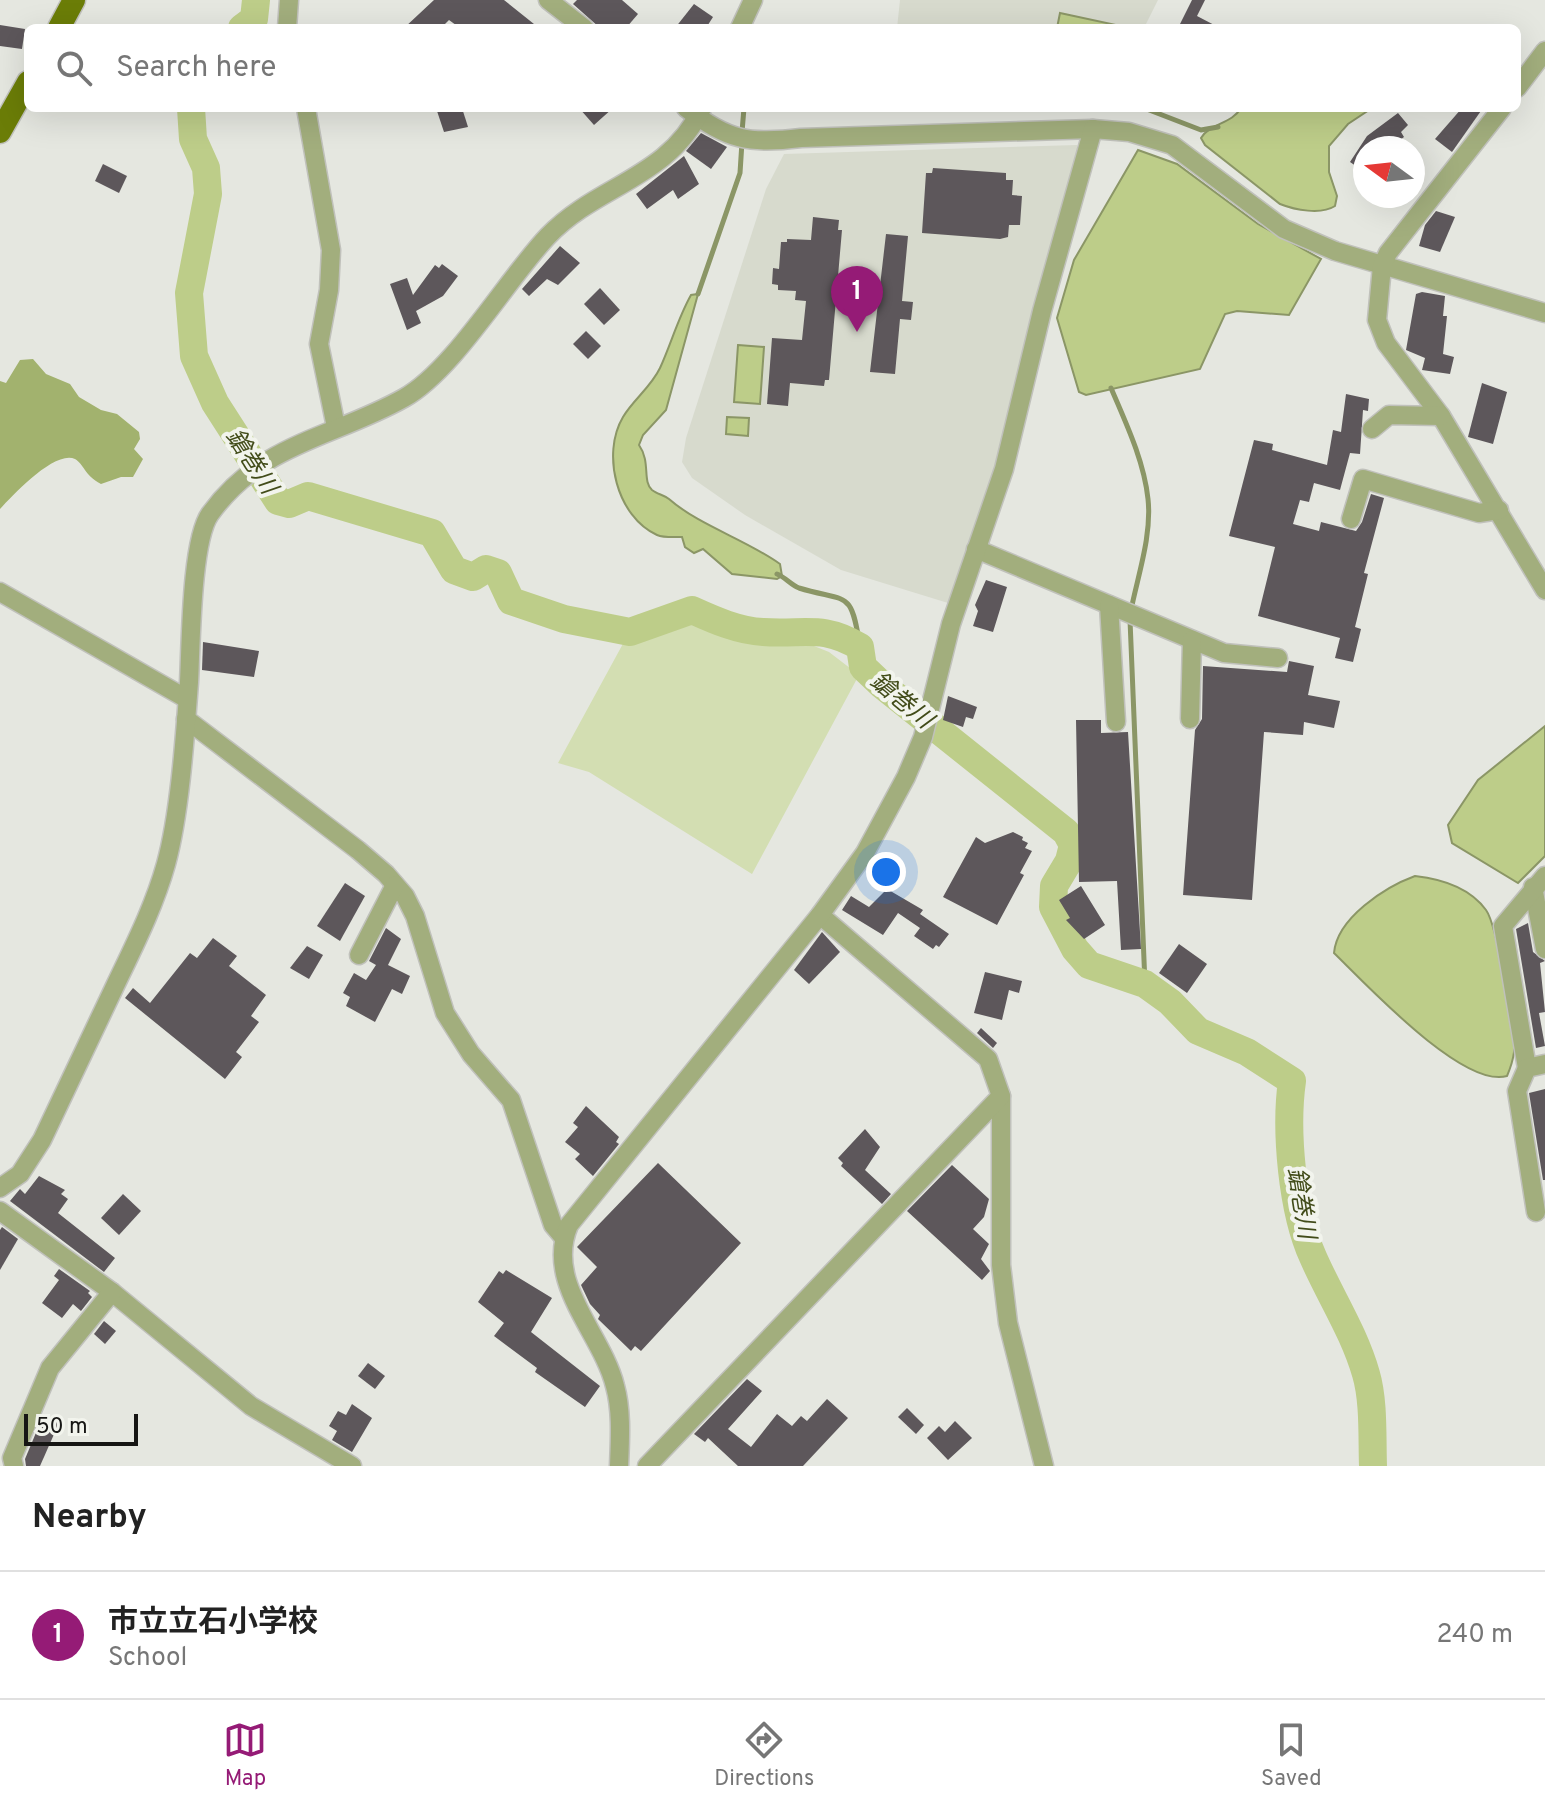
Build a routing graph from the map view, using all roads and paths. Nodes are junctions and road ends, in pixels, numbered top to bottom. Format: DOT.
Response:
graph roads {
  1 [pos="74,0"];
  2 [pos="289,0"];
  3 [pos="548,0"];
  4 [pos="753,0"];
  5 [pos="61,24"];
  6 [pos="287,24"];
  7 [pos="579,24"];
  8 [pos="742,24"];
  9 [pos="1545,51"];
  10 [pos="1521,83"];
  11 [pos="24,89"];
  12 [pos="307,112"];
  13 [pos="694,112"];
  14 [pos="697,112"];
  15 [pos="1499,112"];
  16 [pos="1093,129"];
  17 [pos="0,132"];
  18 [pos="1382,266"];
  19 [pos="1545,313"];
  20 [pos="1441,416"];
  21 [pos="336,427"];
  22 [pos="1372,429"];
  23 [pos="1499,510"];
  24 [pos="1351,519"];
  25 [pos="976,549"];
  26 [pos="1545,590"];
  27 [pos="0,592"];
  28 [pos="1109,605"];
  29 [pos="1192,640"];
  30 [pos="1278,658"];
  31 [pos="187,699"];
  32 [pos="186,719"];
  33 [pos="1190,719"];
  34 [pos="1116,722"];
  35 [pos="1539,882"];
  36 [pos="395,885"];
  37 [pos="820,915"];
  38 [pos="1545,949"];
  39 [pos="359,955"];
  40 [pos="1536,1066"];
  41 [pos="1001,1096"];
  42 [pos="0,1188"];
  43 [pos="0,1211"];
  44 [pos="1536,1212"];
  45 [pos="564,1238"];
  46 [pos="112,1292"];
  47 [pos="14,1466"];
  48 [pos="352,1466"];
  49 [pos="619,1466"];
  50 [pos="647,1466"];
  51 [pos="1044,1466"];
  1 -- 5 [label="main road"];
  2 -- 6 [label="street"];
  3 -- 7 [label="street"];
  4 -- 8 [label="street"];
  9 -- 10 [label="street"];
  11 -- 17 [label="main road"];
  12 -- 21 [label="street"];
  13 -- 21 [label="street"];
  14 -- 16 [label="street"];
  15 -- 18 [label="street"];
  16 -- 18 [label="street"];
  16 -- 25 [label="street"];
  18 -- 19 [label="street"];
  18 -- 20 [label="street"];
  20 -- 22 [label="street"];
  20 -- 23 [label="street"];
  21 -- 31 [label="street"];
  23 -- 24 [label="street"];
  23 -- 26 [label="street"];
  25 -- 28 [label="street"];
  25 -- 37 [label="street"];
  27 -- 31 [label="street"];
  28 -- 29 [label="street"];
  28 -- 34 [label="street"];
  29 -- 30 [label="street"];
  29 -- 33 [label="street"];
  31 -- 32 [label="street"];
  32 -- 36 [label="street"];
  32 -- 42 [label="street"];
  35 -- 38 [label="street"];
  35 -- 40 [label="street"];
  36 -- 39 [label="street"];
  36 -- 45 [label="street"];
  37 -- 41 [label="street"];
  37 -- 45 [label="street"];
  40 -- 44 [label="street"];
  41 -- 50 [label="street"];
  41 -- 51 [label="street"];
  43 -- 46 [label="street"];
  45 -- 49 [label="street"];
  46 -- 47 [label="street"];
  46 -- 48 [label="street"];
}
